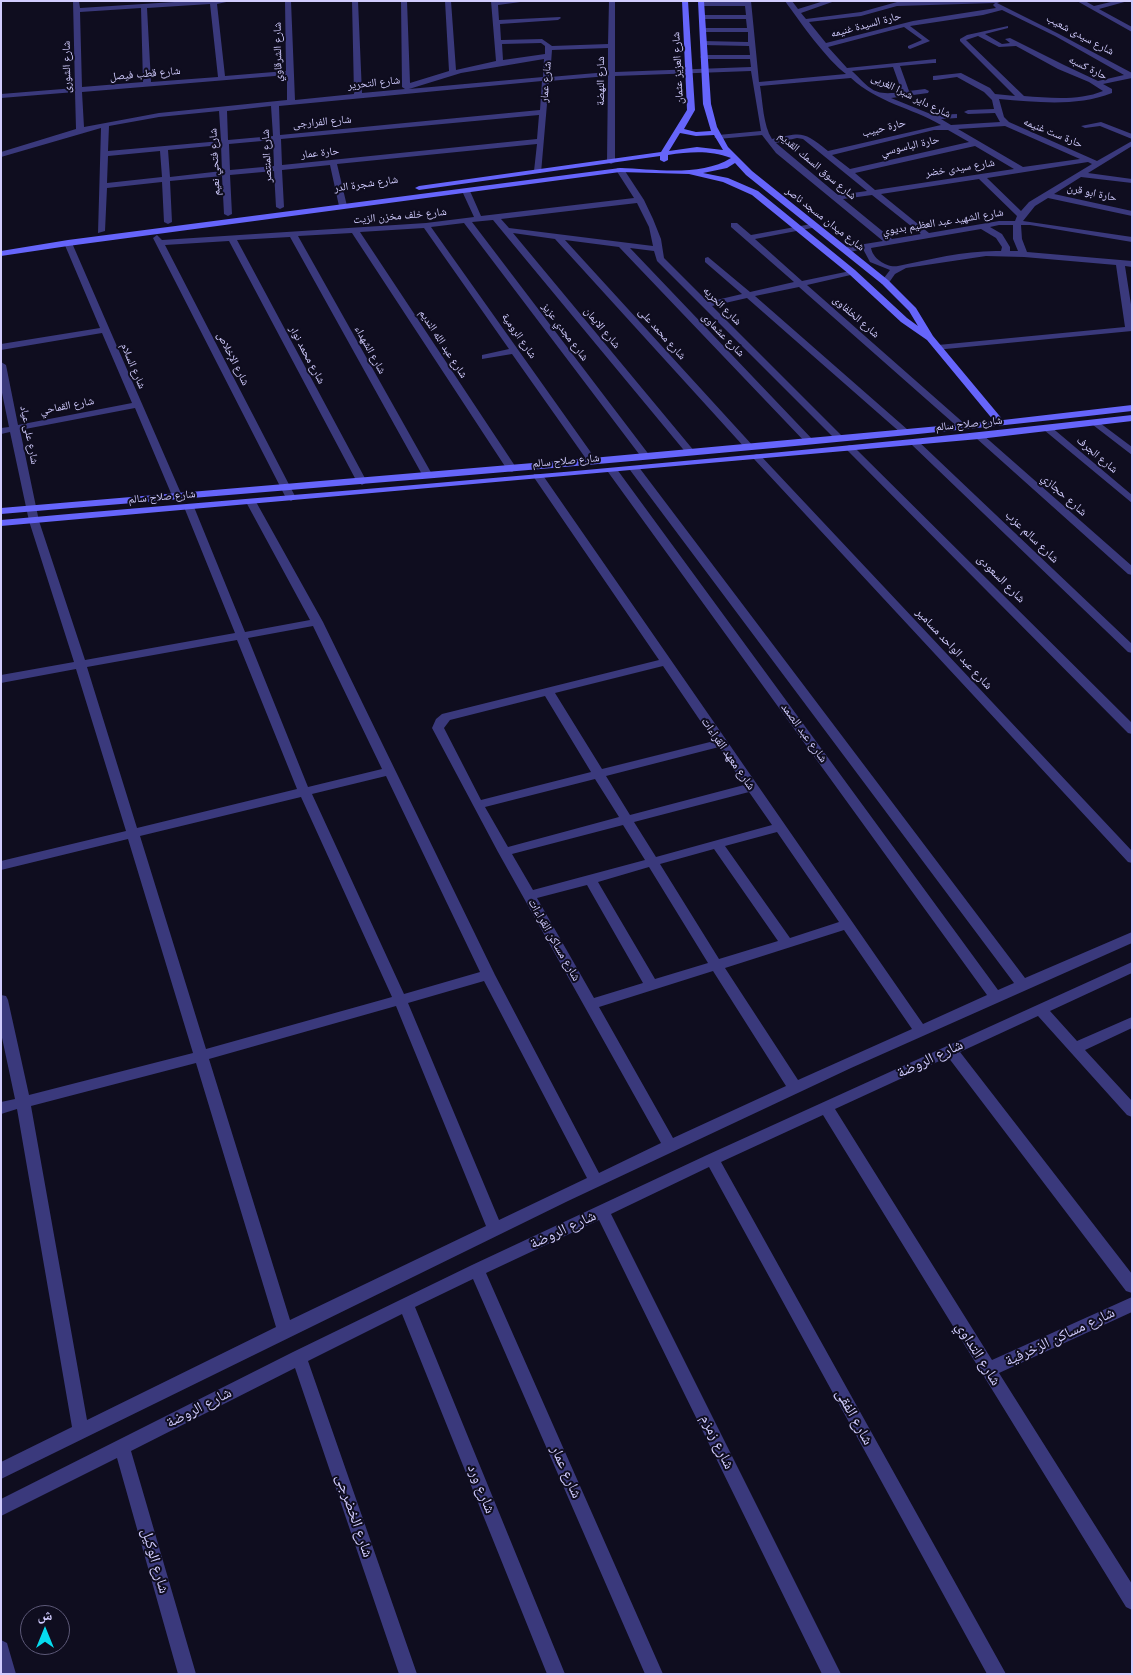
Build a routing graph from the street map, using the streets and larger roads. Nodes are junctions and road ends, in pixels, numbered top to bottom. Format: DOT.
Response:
graph roads {
  1 [pos="76,1"];
  2 [pos="228,1"];
  3 [pos="288,1"];
  4 [pos="355,1"];
  5 [pos="404,1"];
  6 [pos="448,1"];
  7 [pos="525,1"];
  8 [pos="612,1"];
  9 [pos="685,1"];
  10 [pos="788,1"];
  11 [pos="832,1"];
  12 [pos="990,1"];
  13 [pos="1080,1"];
  14 [pos="1125,1"];
  15 [pos="214,2"];
  16 [pos="494,2"];
  17 [pos="951,2"];
  18 [pos="701,3"];
  19 [pos="748,3"];
  20 [pos="1002,5"];
  21 [pos="144,6"];
  22 [pos="1095,8"];
  23 [pos="77,10"];
  24 [pos="796,12"];
  25 [pos="702,16"];
  26 [pos="961,16"];
  27 [pos="750,17"];
  28 [pos="558,18"];
  29 [pos="803,21"];
  30 [pos="496,22"];
  31 [pos="905,25"];
  32 [pos="1006,28"];
  33 [pos="702,30"];
  34 [pos="751,30"];
  35 [pos="1132,30"];
  36 [pos="989,32"];
  37 [pos="979,34"];
  38 [pos="1008,39"];
  39 [pos="498,42"];
  40 [pos="703,43"];
  41 [pos="752,44"];
  42 [pos="1017,44"];
  43 [pos="612,46"];
  44 [pos="823,46"];
  45 [pos="910,47"];
  46 [pos="549,48"];
  47 [pos="548,56"];
  48 [pos="704,56"];
  49 [pos="753,57"];
  50 [pos="933,61"];
  51 [pos="500,62"];
  52 [pos="896,65"];
  53 [pos="754,69"];
  54 [pos="705,70"];
  55 [pos="844,70"];
  56 [pos="452,71"];
  57 [pos="689,71"];
  58 [pos="290,73"];
  59 [pos="612,74"];
  60 [pos="851,76"];
  61 [pos="1131,76"];
  62 [pos="222,78"];
  63 [pos="936,78"];
  64 [pos="546,79"];
  65 [pos="1097,83"];
  66 [pos="756,84"];
  67 [pos="147,85"];
  68 [pos="406,87"];
  69 [pos="79,90"];
  70 [pos="925,90"];
  71 [pos="393,92"];
  72 [pos="906,93"];
  73 [pos="1,96"];
  74 [pos="358,96"];
  75 [pos="994,96"];
  76 [pos="881,97"];
  77 [pos="1020,98"];
  78 [pos="291,102"];
  79 [pos="275,104"];
  80 [pos="223,109"];
  81 [pos="998,111"];
  82 [pos="543,112"];
  83 [pos="968,112"];
  84 [pos="954,116"];
  85 [pos="932,117"];
  86 [pos="105,124"];
  87 [pos="1006,124"];
  88 [pos="947,126"];
  89 [pos="1085,126"];
  90 [pos="678,130"];
  91 [pos="80,131"];
  92 [pos="764,133"];
  93 [pos="716,135"];
  94 [pos="277,137"];
  95 [pos="1132,137"];
  96 [pos="540,141"];
  97 [pos="225,142"];
  98 [pos="770,142"];
  99 [pos="976,143"];
  100 [pos="1130,145"];
  101 [pos="164,148"];
  102 [pos="104,154"];
  103 [pos="664,154"];
  104 [pos="826,154"];
  105 [pos="1,155"];
  106 [pos="734,158"];
  107 [pos="1088,160"];
  108 [pos="611,162"];
  109 [pos="333,163"];
  110 [pos="1098,164"];
  111 [pos="278,168"];
  112 [pos="620,170"];
  113 [pos="674,170"];
  114 [pos="1022,170"];
  115 [pos="538,171"];
  116 [pos="689,172"];
  117 [pos="848,172"];
  118 [pos="226,173"];
  119 [pos="1080,175"];
  120 [pos="981,176"];
  121 [pos="166,179"];
  122 [pos="1132,181"];
  123 [pos="102,186"];
  124 [pos="466,190"];
  125 [pos="874,192"];
  126 [pos="1047,195"];
  127 [pos="836,198"];
  128 [pos="640,200"];
  129 [pos="342,203"];
  130 [pos="280,207"];
  131 [pos="228,214"];
  132 [pos="1132,214"];
  133 [pos="496,218"];
  134 [pos="1019,218"];
  135 [pos="479,220"];
  136 [pos="467,221"];
  137 [pos="168,222"];
  138 [pos="426,225"];
  139 [pos="734,225"];
  140 [pos="814,225"];
  141 [pos="982,226"];
  142 [pos="800,228"];
  143 [pos="506,230"];
  144 [pos="101,231"];
  145 [pos="355,231"];
  146 [pos="154,232"];
  147 [pos="293,235"];
  148 [pos="927,235"];
  149 [pos="558,236"];
  150 [pos="749,238"];
  151 [pos="232,239"];
  152 [pos="1132,240"];
  153 [pos="890,242"];
  154 [pos="68,243"];
  155 [pos="160,243"];
  156 [pos="621,244"];
  157 [pos="1,245"];
  158 [pos="867,247"];
  159 [pos="657,249"];
  160 [pos="846,250"];
  161 [pos="1005,253"];
  162 [pos="1,254"];
  163 [pos="1024,254"];
  164 [pos="708,260"];
  165 [pos="1120,263"];
  166 [pos="1132,264"];
  167 [pos="898,269"];
  168 [pos="852,272"];
  169 [pos="885,282"];
  170 [pos="800,283"];
  171 [pos="747,295"];
  172 [pos="705,305"];
  173 [pos="105,330"];
  174 [pos="1131,330"];
  175 [pos="930,338"];
  176 [pos="1,347"];
  177 [pos="938,348"];
  178 [pos="516,351"];
  179 [pos="485,356"];
  180 [pos="1,365"];
  181 [pos="138,405"];
  182 [pos="1132,408"];
  183 [pos="1132,418"];
  184 [pos="1001,423"];
  185 [pos="1096,423"];
  186 [pos="963,427"];
  187 [pos="15,428"];
  188 [pos="1047,428"];
  189 [pos="1,431"];
  190 [pos="905,432"];
  191 [pos="979,436"];
  192 [pos="839,438"];
  193 [pos="809,441"];
  194 [pos="914,442"];
  195 [pos="749,447"];
  196 [pos="850,448"];
  197 [pos="690,452"];
  198 [pos="1132,452"];
  199 [pos="645,456"];
  200 [pos="757,457"];
  201 [pos="592,461"];
  202 [pos="512,468"];
  203 [pos="634,468"];
  204 [pos="612,470"];
  205 [pos="428,476"];
  206 [pos="538,476"];
  207 [pos="362,482"];
  208 [pos="289,493"];
  209 [pos="178,498"];
  210 [pos="1132,500"];
  211 [pos="251,502"];
  212 [pos="189,507"];
  213 [pos="1,512"];
  214 [pos="32,515"];
  215 [pos="1,523"];
  216 [pos="1132,572"];
  217 [pos="316,622"];
  218 [pos="242,636"];
  219 [pos="1132,650"];
  220 [pos="666,662"];
  221 [pos="80,663"];
  222 [pos="1,679"];
  223 [pos="548,692"];
  224 [pos="1132,730"];
  225 [pos="721,744"];
  226 [pos="389,771"];
  227 [pos="599,774"];
  228 [pos="751,787"];
  229 [pos="305,793"];
  230 [pos="478,805"];
  231 [pos="627,819"];
  232 [pos="779,827"];
  233 [pos="134,834"];
  234 [pos="717,844"];
  235 [pos="504,852"];
  236 [pos="1132,859"];
  237 [pos="653,862"];
  238 [pos="1,866"];
  239 [pos="590,879"];
  240 [pos="529,896"];
  241 [pos="846,925"];
  242 [pos="1132,937"];
  243 [pos="787,944"];
  244 [pos="716,966"];
  245 [pos="1132,967"];
  246 [pos="488,975"];
  247 [pos="1022,984"];
  248 [pos="651,986"];
  249 [pos="995,996"];
  250 [pos="1,1000"];
  251 [pos="400,1000"];
  252 [pos="591,1004"];
  253 [pos="1040,1009"];
  254 [pos="1132,1022"];
  255 [pos="920,1030"];
  256 [pos="1076,1048"];
  257 [pos="951,1050"];
  258 [pos="202,1056"];
  259 [pos="795,1088"];
  260 [pos="23,1101"];
  261 [pos="826,1107"];
  262 [pos="1,1108"];
  263 [pos="1132,1111"];
  264 [pos="671,1147"];
  265 [pos="712,1159"];
  266 [pos="596,1182"];
  267 [pos="602,1211"];
  268 [pos="495,1230"];
  269 [pos="477,1270"];
  270 [pos="1132,1286"];
  271 [pos="406,1304"];
  272 [pos="1132,1304"];
  273 [pos="285,1329"];
  274 [pos="299,1358"];
  275 [pos="988,1370"];
  276 [pos="81,1431"];
  277 [pos="122,1447"];
  278 [pos="1,1471"];
  279 [pos="1,1508"];
  280 [pos="1132,1601"];
  281 [pos="1,1649"];
  282 [pos="7,1674"];
  283 [pos="187,1674"];
  284 [pos="408,1674"];
  285 [pos="556,1674"];
  286 [pos="654,1674"];
  287 [pos="832,1674"];
  288 [pos="997,1674"];
  1 -- 23 [label="street, شارع الشورى"];
  2 -- 15 [label="street"];
  3 -- 58 [label="street, شارع الشرقاوي"];
  4 -- 74 [label="street"];
  5 -- 68 [label="street"];
  6 -- 56 [label="street"];
  7 -- 16 [label="street"];
  8 -- 43 [label="street, شارع النهضة"];
  9 -- 57 [label="street, شارع العزيز عثمان"];
  10 -- 24 [label="street, شارع داير شبرا الغربى"];
  11 -- 24 [label="street"];
  12 -- 17 [label="street"];
  12 -- 20 [label="street, شارع سيدى شعيب"];
  13 -- 22 [label="street"];
  14 -- 22 [label="street"];
  15 -- 21 [label="street"];
  15 -- 62 [label="street"];
  16 -- 30 [label="street"];
  17 -- 29 [label="street"];
  18 -- 19 [label="street"];
  18 -- 25 [label="street"];
  19 -- 27 [label="street, شارع سوق السمك القديم"];
  20 -- 26 [label="street, حارة السيدة غنيمه"];
  20 -- 61 [label="street, شارع سيدى شعيب"];
  21 -- 23 [label="street"];
  21 -- 67 [label="street"];
  22 -- 35 [label="street"];
  23 -- 69 [label="street, شارع الشورى"];
  24 -- 29 [label="street, شارع داير شبرا الغربى"];
  25 -- 27 [label="street"];
  25 -- 33 [label="street"];
  26 -- 31 [label="street, حارة السيدة غنيمه"];
  26 -- 36 [label="street"];
  27 -- 34 [label="street, شارع سوق السمك القديم"];
  28 -- 30 [label="street"];
  29 -- 44 [label="street, شارع داير شبرا الغربى"];
  30 -- 39 [label="street"];
  31 -- 44 [label="street, حارة السيدة غنيمه"];
  31 -- 45 [label="street"];
  32 -- 36 [label="street"];
  33 -- 34 [label="street"];
  33 -- 40 [label="street"];
  34 -- 41 [label="street, شارع سوق السمك القديم"];
  36 -- 37 [label="street"];
  37 -- 42 [label="street"];
  37 -- 77 [label="street"];
  38 -- 42 [label="street, حارة كسبه"];
  39 -- 46 [label="street, شارع عمار"];
  39 -- 51 [label="street"];
  40 -- 41 [label="street"];
  40 -- 48 [label="street"];
  41 -- 49 [label="street, شارع سوق السمك القديم"];
  42 -- 65 [label="street, حارة كسبه"];
  43 -- 46 [label="street"];
  43 -- 59 [label="street, شارع النهضة"];
  44 -- 55 [label="street, شارع داير شبرا الغربى"];
  46 -- 47 [label="street, شارع عمار"];
  47 -- 51 [label="street"];
  47 -- 64 [label="street, شارع عمار"];
  48 -- 49 [label="street"];
  48 -- 54 [label="street"];
  49 -- 53 [label="street, شارع سوق السمك القديم"];
  50 -- 52 [label="street"];
  51 -- 56 [label="street"];
  52 -- 55 [label="street"];
  52 -- 72 [label="street"];
  53 -- 54 [label="street, شارع التحرير"];
  53 -- 66 [label="street, شارع سوق السمك القديم"];
  54 -- 57 [label="street, شارع التحرير"];
  54 -- 93 [label="street, شارع ميدان مسجد ناصر"];
  55 -- 60 [label="street, شارع داير شبرا الغربى"];
  56 -- 68 [label="street"];
  57 -- 59 [label="street, شارع التحرير"];
  57 -- 90 [label="street, شارع العزيز عثمان"];
  58 -- 62 [label="street, شارع قطب فيصل"];
  58 -- 78 [label="street, شارع الشرقاوي"];
  59 -- 64 [label="street, شارع التحرير"];
  59 -- 108 [label="street, شارع النهضة"];
  60 -- 66 [label="street"];
  60 -- 76 [label="street, شارع داير شبرا الغربى"];
  61 -- 65 [label="street"];
  62 -- 67 [label="street, شارع قطب فيصل"];
  63 -- 75 [label="street"];
  64 -- 71 [label="street, شارع التحرير"];
  64 -- 82 [label="street, شارع عمار"];
  65 -- 77 [label="street, حارة كسبه"];
  66 -- 92 [label="street, شارع سوق السمك القديم"];
  67 -- 69 [label="street, شارع قطب فيصل"];
  68 -- 71 [label="street"];
  69 -- 73 [label="street, شارع قطب فيصل"];
  69 -- 91 [label="street, شارع الشورى"];
  70 -- 72 [label="street"];
  71 -- 74 [label="street, شارع التحرير"];
  72 -- 76 [label="street"];
  74 -- 78 [label="street, شارع التحرير"];
  75 -- 77 [label="street, حارة كسبه"];
  75 -- 81 [label="street, حارة ست غنيمه"];
  76 -- 85 [label="street, شارع داير شبرا الغربى"];
  78 -- 79 [label="street, شارع التحرير"];
  79 -- 80 [label="street, شارع التحرير"];
  79 -- 94 [label="street, شارع المنتصر"];
  80 -- 86 [label="street, شارع التحرير"];
  80 -- 97 [label="street, شارع فتحي نعيم"];
  81 -- 83 [label="street"];
  81 -- 87 [label="street, حارة ست غنيمه"];
  82 -- 94 [label="street, شارع الفرارجى"];
  82 -- 96 [label="street, شارع عمار"];
  84 -- 85 [label="street"];
  85 -- 88 [label="street, شارع داير شبرا الغربى"];
  86 -- 91 [label="street, شارع التحرير"];
  86 -- 102 [label="street"];
  87 -- 88 [label="street, حارة حبيب"];
  87 -- 107 [label="street, حارة ست غنيمه"];
  88 -- 99 [label="street, شارع داير شبرا الغربى"];
  88 -- 104 [label="street, حارة حبيب"];
  89 -- 95 [label="street"];
  90 -- 93 [label="street"];
  90 -- 103 [label="street, شارع العزيز عثمان"];
  91 -- 105 [label="street, شارع التحرير"];
  92 -- 93 [label="street"];
  92 -- 98 [label="street, شارع سوق السمك القديم"];
  93 -- 106 [label="street, شارع ميدان مسجد ناصر"];
  94 -- 97 [label="street, شارع الفرارجى"];
  94 -- 111 [label="street, شارع المنتصر"];
  96 -- 109 [label="street, حارة عمار"];
  96 -- 115 [label="street, شارع عمار"];
  97 -- 101 [label="street, شارع الفرارجى"];
  97 -- 118 [label="street, شارع فتحي نعيم"];
  98 -- 104 [label="street"];
  98 -- 127 [label="street, شارع سوق السمك القديم"];
  99 -- 114 [label="street, شارع داير شبرا الغربى"];
  99 -- 117 [label="street, حارة الباسوسي"];
  100 -- 110 [label="street"];
  101 -- 102 [label="street, شارع الفرارجى"];
  101 -- 121 [label="street"];
  102 -- 123 [label="street"];
  103 -- 106 [label="street, شارع شجرة الدر"];
  103 -- 108 [label="street, شارع شجرة الدر"];
  103 -- 113 [label="street"];
  104 -- 117 [label="street"];
  106 -- 116 [label="street"];
  106 -- 140 [label="street, شارع ميدان مسجد ناصر"];
  107 -- 110 [label="street, حارة ست غنيمه"];
  107 -- 114 [label="street, شارع سيدى خضر"];
  108 -- 115 [label="street, شارع شجرة الدر"];
  109 -- 111 [label="street, حارة عمار"];
  109 -- 129 [label="street"];
  110 -- 119 [label="street"];
  111 -- 118 [label="street, حارة عمار"];
  111 -- 130 [label="street, شارع المنتصر"];
  112 -- 113 [label="street, شارع شجرة الدر"];
  112 -- 124 [label="street, شارع شجرة الدر"];
  112 -- 128 [label="street, شارع الحريه"];
  113 -- 116 [label="street, شارع شجرة الدر"];
  114 -- 120 [label="street, شارع سيدى خضر"];
  115 -- 129 [label="street, شارع شجرة الدر"];
  116 -- 142 [label="street, شارع ميدان مسجد ناصر"];
  117 -- 125 [label="street"];
  118 -- 121 [label="street, حارة عمار"];
  118 -- 131 [label="street, شارع فتحي نعيم"];
  119 -- 122 [label="street"];
  119 -- 126 [label="street"];
  120 -- 125 [label="street, شارع سيدى خضر"];
  120 -- 134 [label="street"];
  121 -- 123 [label="street, حارة عمار"];
  121 -- 137 [label="street"];
  123 -- 144 [label="street"];
  124 -- 129 [label="street, شارع شجرة الدر"];
  124 -- 135 [label="street"];
  125 -- 127 [label="street, شارع سيدى خضر"];
  125 -- 148 [label="street"];
  126 -- 132 [label="street, حارة ابو قرن"];
  126 -- 134 [label="street"];
  127 -- 153 [label="street, شارع سوق السمك القديم"];
  128 -- 133 [label="street, شارع خلف مخزن الزيت"];
  128 -- 159 [label="street, شارع الحريه"];
  129 -- 130 [label="street, شارع شجرة الدر"];
  129 -- 146 [label="street, شارع شجرة الدر"];
  130 -- 131 [label="street, شارع شجرة الدر"];
  131 -- 137 [label="street, شارع شجرة الدر"];
  133 -- 135 [label="street, شارع خلف مخزن الزيت"];
  133 -- 143 [label="street, شارع الايمان"];
  134 -- 141 [label="street, شارع الشهيد عبد العظيم بديوي"];
  134 -- 152 [label="street, شارع الشهيد عبد العظيم بديوي"];
  134 -- 163 [label="street"];
  135 -- 136 [label="street, شارع خلف مخزن الزيت"];
  136 -- 138 [label="street, شارع خلف مخزن الزيت"];
  136 -- 199 [label="street, شارع مجدي عزيز"];
  137 -- 144 [label="street, شارع شجرة الدر"];
  138 -- 145 [label="street, شارع خلف مخزن الزيت"];
  138 -- 178 [label="street, شارع الرومية"];
  139 -- 150 [label="street, شارع الخلفاوى"];
  140 -- 142 [label="street"];
  140 -- 160 [label="street, شارع ميدان مسجد ناصر"];
  141 -- 148 [label="street, شارع الشهيد عبد العظيم بديوي"];
  141 -- 161 [label="street"];
  142 -- 150 [label="street"];
  142 -- 168 [label="street, شارع ميدان مسجد ناصر"];
  143 -- 149 [label="street"];
  143 -- 197 [label="street, شارع الايمان"];
  144 -- 157 [label="street, شارع شجرة الدر"];
  145 -- 147 [label="street, شارع خلف مخزن الزيت"];
  145 -- 202 [label="street, شارع عبد الله النديم"];
  146 -- 154 [label="street, شارع شجرة الدر"];
  146 -- 155 [label="street, شارع الإخلاص"];
  147 -- 151 [label="street, شارع خلف مخزن الزيت"];
  147 -- 205 [label="street, شارع الشهداء"];
  148 -- 153 [label="street, شارع الشهيد عبد العظيم بديوي"];
  149 -- 156 [label="street"];
  149 -- 195 [label="street, شارع محمد على"];
  150 -- 170 [label="street, شارع الخلفاوى"];
  151 -- 155 [label="street, شارع خلف مخزن الزيت"];
  151 -- 207 [label="street, شارع محمد نوار"];
  153 -- 158 [label="street, شارع الشهيد عبد العظيم بديوي"];
  154 -- 162 [label="street, شارع شجرة الدر"];
  154 -- 173 [label="street, شارع السلام"];
  155 -- 208 [label="street, شارع الإخلاص"];
  156 -- 159 [label="street"];
  156 -- 193 [label="street, شارع عشماوى"];
  158 -- 160 [label="street, شارع الشهيد عبد العظيم بديوي"];
  158 -- 167 [label="street"];
  159 -- 172 [label="street, شارع الحريه"];
  160 -- 169 [label="street, شارع ميدان مسجد ناصر"];
  161 -- 163 [label="street"];
  161 -- 167 [label="street"];
  163 -- 165 [label="street"];
  164 -- 171 [label="street"];
  165 -- 166 [label="street"];
  165 -- 174 [label="street"];
  167 -- 169 [label="street"];
  168 -- 170 [label="street"];
  168 -- 175 [label="street, شارع ميدان مسجد ناصر"];
  169 -- 175 [label="street, شارع ميدان مسجد ناصر"];
  170 -- 171 [label="street"];
  170 -- 186 [label="street, شارع الخلفاوى"];
  171 -- 172 [label="street"];
  171 -- 190 [label="street"];
  172 -- 192 [label="street, شارع الحريه"];
  173 -- 176 [label="street"];
  173 -- 181 [label="street, شارع السلام"];
  174 -- 177 [label="street"];
  175 -- 177 [label="street, شارع ميدان مسجد ناصر"];
  177 -- 184 [label="street, شارع ميدان مسجد ناصر"];
  178 -- 179 [label="street"];
  178 -- 201 [label="street, شارع الرومية"];
  180 -- 187 [label="street, شارع على عياد"];
  181 -- 187 [label="street, شارع القماحي"];
  181 -- 209 [label="street, شارع السلام"];
  182 -- 184 [label="street, شارع صلاح سالم"];
  183 -- 185 [label="street, شارع صلاح سالم"];
  184 -- 186 [label="street, شارع صلاح سالم"];
  185 -- 188 [label="street, شارع صلاح سالم"];
  185 -- 198 [label="street"];
  186 -- 190 [label="street, شارع صلاح سالم"];
  187 -- 189 [label="street, شارع القماحي"];
  187 -- 214 [label="street, شارع على عياد"];
  188 -- 191 [label="street, شارع صلاح سالم"];
  188 -- 210 [label="street, شارع الجرف"];
  190 -- 192 [label="street, شارع صلاح سالم"];
  191 -- 194 [label="street, شارع صلاح سالم"];
  191 -- 216 [label="street, شارع حجازي"];
  192 -- 193 [label="street, شارع صلاح سالم"];
  193 -- 195 [label="street, شارع صلاح سالم"];
  194 -- 196 [label="street, شارع صلاح سالم"];
  194 -- 219 [label="street, شارع سالم عزب"];
  195 -- 197 [label="street, شارع صلاح سالم"];
  196 -- 200 [label="street, شارع صلاح سالم"];
  196 -- 224 [label="street, شارع السعودى"];
  197 -- 199 [label="street, شارع صلاح سالم"];
  199 -- 201 [label="street, شارع صلاح سالم"];
  200 -- 203 [label="street, شارع صلاح سالم"];
  200 -- 236 [label="street, شارع عبد الواحد مسامير"];
  201 -- 202 [label="street, شارع صلاح سالم"];
  202 -- 205 [label="street, شارع صلاح سالم"];
  203 -- 204 [label="street, شارع صلاح سالم"];
  203 -- 247 [label="street, شارع عبد الصمد"];
  204 -- 206 [label="street, شارع صلاح سالم"];
  204 -- 249 [label="street, شارع عبد الصمد"];
  205 -- 207 [label="street, شارع صلاح سالم"];
  206 -- 208 [label="street, شارع صلاح سالم"];
  206 -- 220 [label="street, شارع معهد القراءات"];
  207 -- 208 [label="street, شارع صلاح سالم"];
  208 -- 209 [label="street, شارع صلاح سالم"];
  208 -- 211 [label="street, شارع صلاح سالم"];
  209 -- 214 [label="street, شارع صلاح سالم"];
  211 -- 212 [label="street, شارع صلاح سالم"];
  211 -- 217 [label="street"];
  212 -- 214 [label="street, شارع صلاح سالم"];
  212 -- 218 [label="street"];
  213 -- 214 [label="street, شارع صلاح سالم"];
  214 -- 215 [label="street, شارع صلاح سالم"];
  214 -- 221 [label="street, شارع على عياد"];
  217 -- 218 [label="street"];
  217 -- 226 [label="street"];
  218 -- 221 [label="street"];
  218 -- 229 [label="street"];
  220 -- 223 [label="street"];
  220 -- 225 [label="street, شارع معهد القراءات"];
  221 -- 222 [label="street"];
  221 -- 233 [label="street, شارع على عياد"];
  223 -- 227 [label="street"];
  223 -- 230 [label="street, شارع مساكن القراءات"];
  225 -- 227 [label="street"];
  225 -- 228 [label="street, شارع معهد القراءات"];
  226 -- 229 [label="street"];
  226 -- 246 [label="street"];
  227 -- 230 [label="street"];
  227 -- 231 [label="street"];
  228 -- 231 [label="street"];
  228 -- 232 [label="street, شارع معهد القراءات"];
  229 -- 233 [label="street"];
  229 -- 251 [label="street"];
  230 -- 235 [label="street, شارع مساكن القراءات"];
  231 -- 235 [label="street"];
  231 -- 237 [label="street"];
  232 -- 234 [label="street"];
  232 -- 241 [label="street, شارع معهد القراءات"];
  233 -- 238 [label="street"];
  233 -- 258 [label="street, شارع على عياد"];
  234 -- 237 [label="street"];
  234 -- 243 [label="street"];
  235 -- 240 [label="street, شارع مساكن القراءات"];
  237 -- 239 [label="street"];
  237 -- 244 [label="street"];
  239 -- 240 [label="street"];
  239 -- 248 [label="street"];
  240 -- 252 [label="street, شارع مساكن القراءات"];
  241 -- 243 [label="street"];
  241 -- 255 [label="street, شارع معهد القراءات"];
  242 -- 247 [label="street"];
  243 -- 244 [label="street"];
  244 -- 248 [label="street"];
  244 -- 259 [label="street"];
  245 -- 253 [label="street, شارع الروضة"];
  246 -- 251 [label="street"];
  246 -- 266 [label="street"];
  247 -- 249 [label="street"];
  248 -- 252 [label="street"];
  249 -- 255 [label="street"];
  250 -- 260 [label="street"];
  251 -- 258 [label="street"];
  251 -- 268 [label="street"];
  252 -- 264 [label="street, شارع مساكن القراءات"];
  253 -- 256 [label="street"];
  253 -- 257 [label="street, شارع الروضة"];
  254 -- 256 [label="street"];
  255 -- 259 [label="street"];
  256 -- 263 [label="street"];
  257 -- 261 [label="street, شارع الروضة"];
  257 -- 270 [label="street"];
  258 -- 260 [label="street"];
  258 -- 273 [label="street, شارع على عياد"];
  259 -- 264 [label="street"];
  260 -- 262 [label="street"];
  260 -- 276 [label="street"];
  261 -- 265 [label="street, شارع الروضة"];
  261 -- 275 [label="street, شارع التداوي"];
  264 -- 266 [label="street"];
  265 -- 267 [label="street, شارع الروضة"];
  265 -- 288 [label="street, شارع الفقى"];
  266 -- 268 [label="street"];
  267 -- 269 [label="street, شارع الروضة"];
  267 -- 287 [label="street, شارع زمزم"];
  268 -- 273 [label="street"];
  269 -- 271 [label="street, شارع الروضة"];
  269 -- 286 [label="street, شارع عمار"];
  271 -- 274 [label="street, شارع الروضة"];
  271 -- 285 [label="street, شارع ورد"];
  272 -- 275 [label="street, شارع مساكن الزخرفية"];
  273 -- 276 [label="street"];
  274 -- 277 [label="street, شارع الروضة"];
  274 -- 284 [label="street, شارع الخضرجى"];
  275 -- 280 [label="street, شارع التداوي"];
  276 -- 278 [label="street"];
  277 -- 279 [label="street, شارع الروضة"];
  277 -- 283 [label="street, شارع الوكيل"];
  281 -- 282 [label="street"];
}
